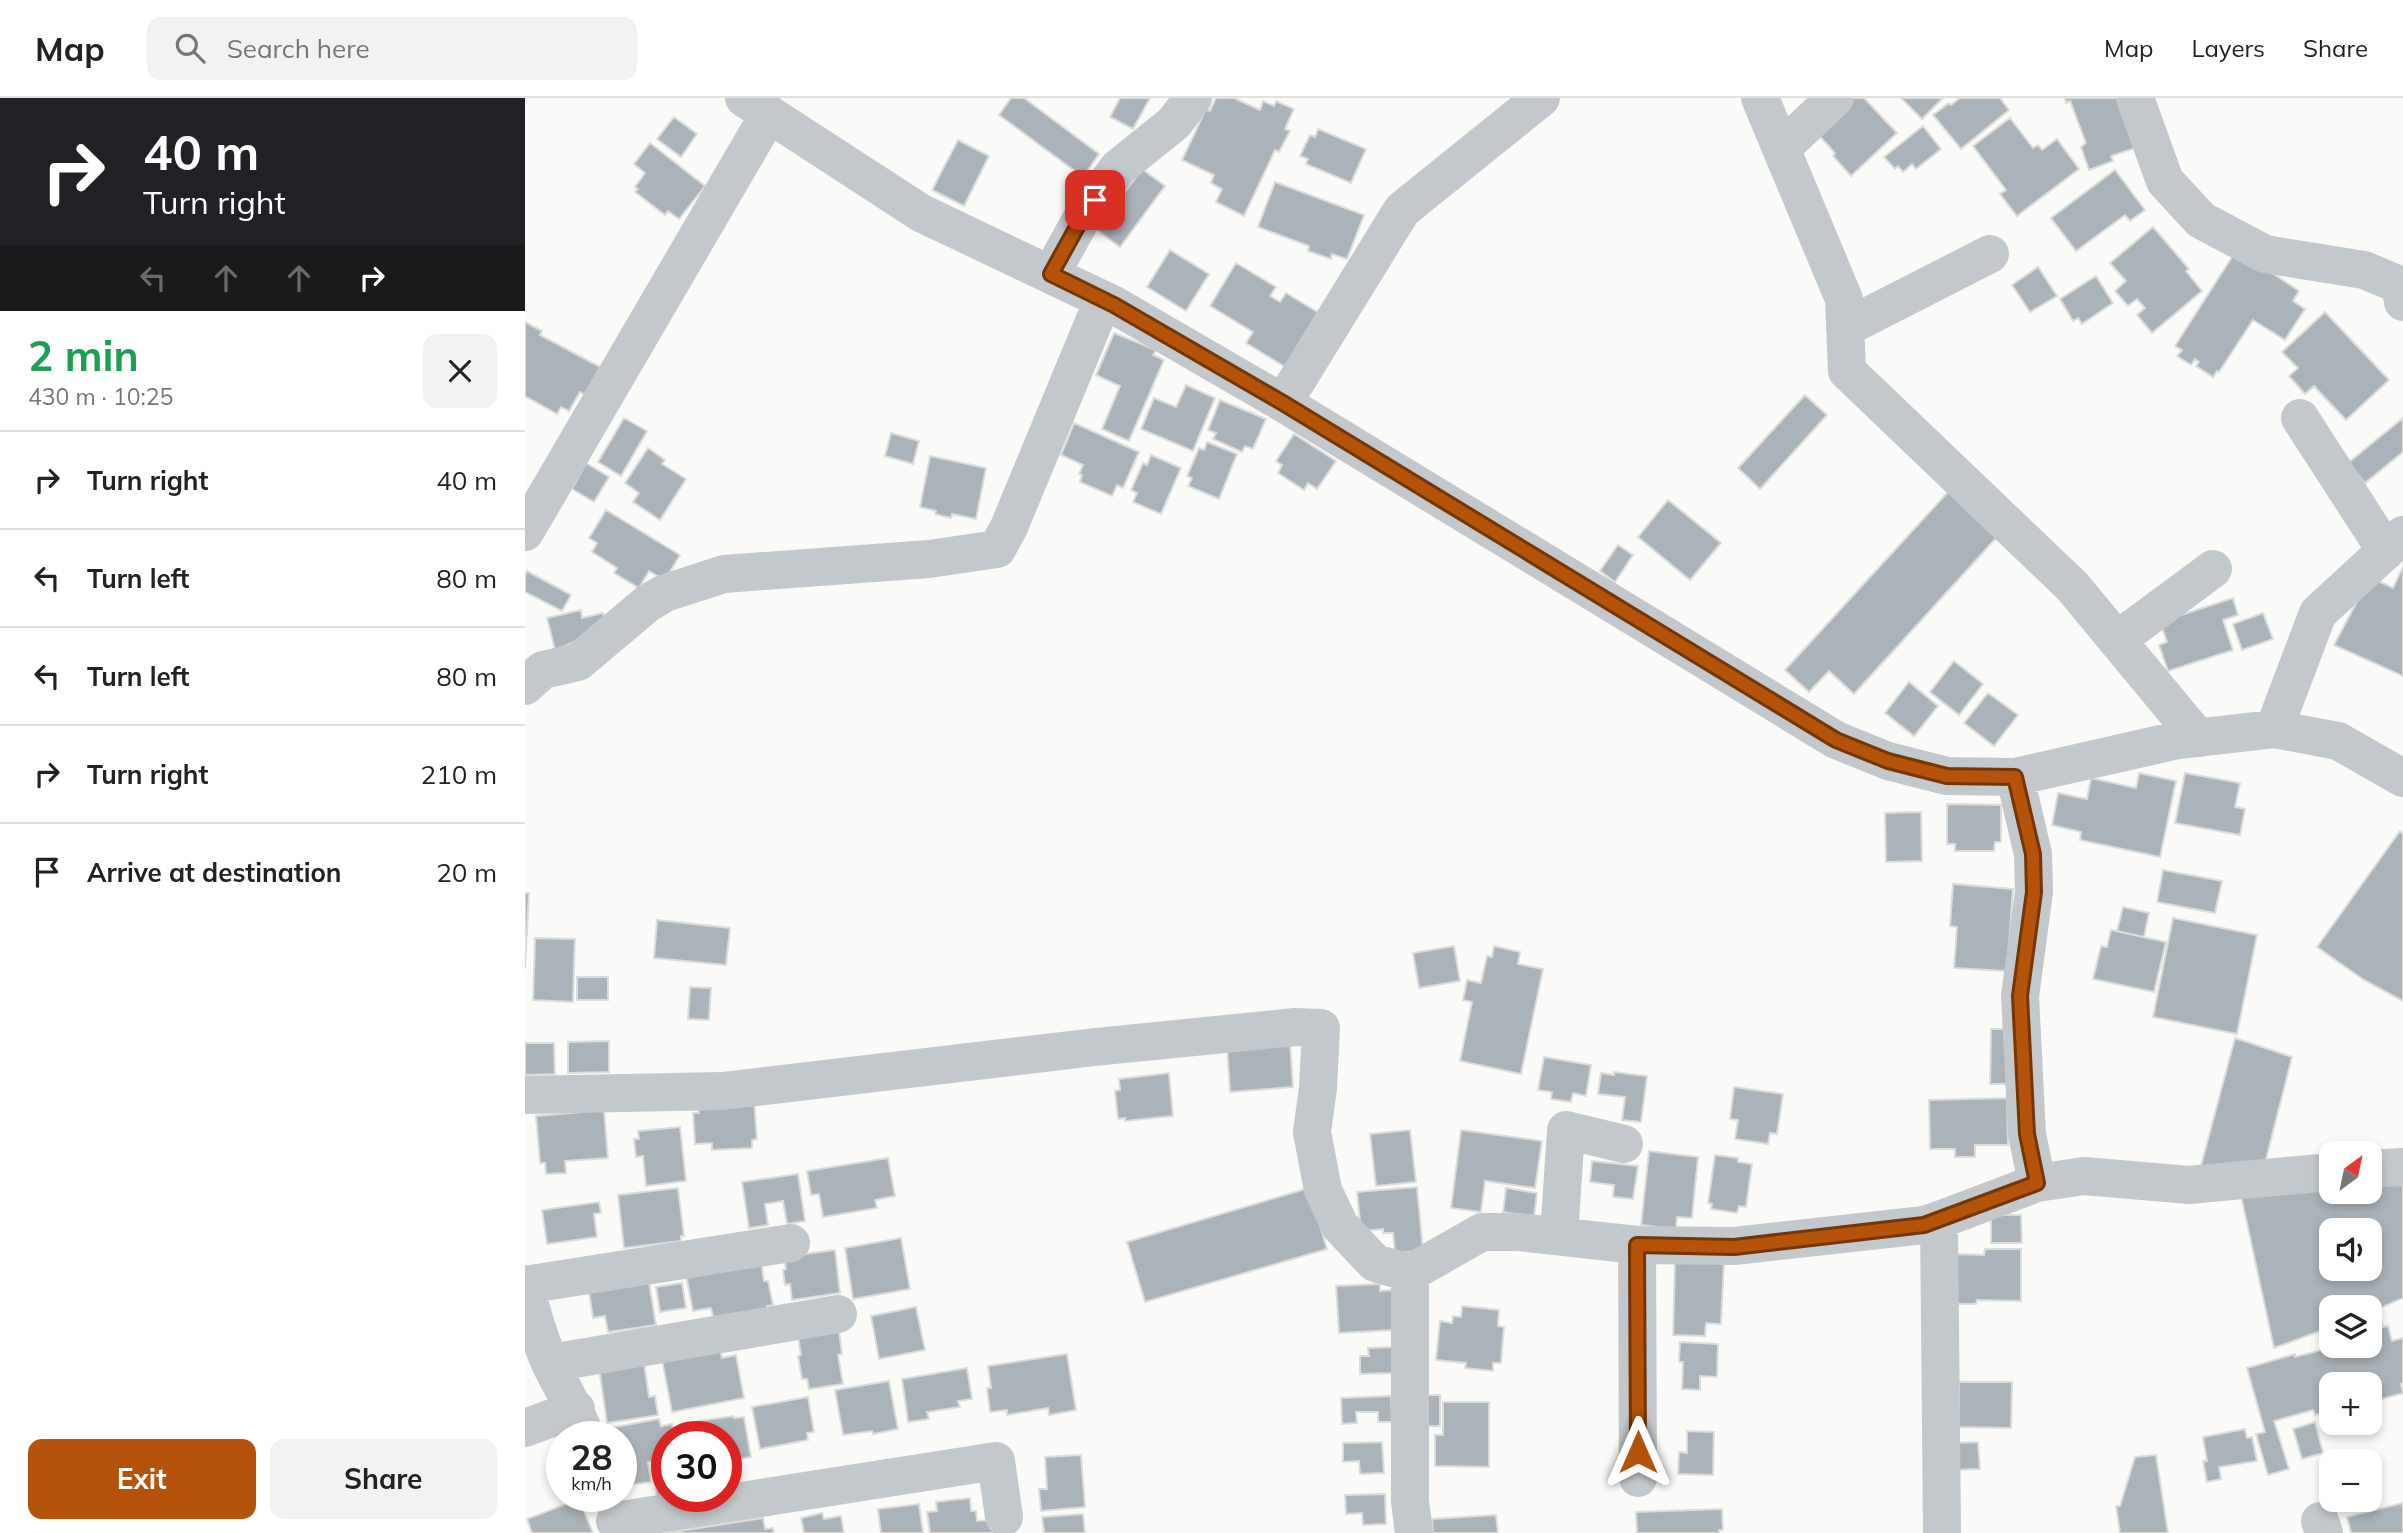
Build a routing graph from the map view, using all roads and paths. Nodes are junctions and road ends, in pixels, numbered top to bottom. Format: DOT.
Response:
graph roads {
  1 [pos="1193,98"];
  2 [pos="1541,98"];
  3 [pos="1760,98"];
  4 [pos="1835,98"];
  5 [pos="2135,98"];
  6 [pos="756,106"];
  7 [pos="1783,148"];
  8 [pos="1990,254"];
  9 [pos="1051,274"];
  10 [pos="1103,300"];
  11 [pos="2403,302"];
  12 [pos="1845,328"];
  13 [pos="1283,403"];
  14 [pos="2300,418"];
  15 [pos="525,532"];
  16 [pos="2394,543"];
  17 [pos="2213,569"];
  18 [pos="2117,640"];
  19 [pos="525,686"];
  20 [pos="2274,729"];
  21 [pos="2198,738"];
  22 [pos="2015,777"];
  23 [pos="2403,778"];
  24 [pos="525,1095"];
  25 [pos="1624,1144"];
  26 [pos="2403,1167"];
  27 [pos="2382,1168"];
  28 [pos="2319,1173"];
  29 [pos="2037,1183"];
  30 [pos="1939,1220"];
  31 [pos="1559,1236"];
  32 [pos="790,1243"];
  33 [pos="1637,1245"];
  34 [pos="1410,1273"];
  35 [pos="525,1285"];
  36 [pos="838,1314"];
  37 [pos="551,1363"];
  38 [pos="580,1421"];
  39 [pos="546,1426"];
  40 [pos="525,1428"];
  41 [pos="1638,1478"];
  42 [pos="613,1517"];
  43 [pos="1004,1517"];
  44 [pos="1414,1533"];
  45 [pos="1942,1533"];
  1 -- 9 [label="street"];
  2 -- 13 [label="street"];
  3 -- 7 [label="street"];
  4 -- 7 [label="street"];
  5 -- 11 [label="street"];
  6 -- 9 [label="street"];
  6 -- 15 [label="street"];
  7 -- 12 [label="street"];
  8 -- 12 [label="street"];
  9 -- 10 [label="street"];
  10 -- 13 [label="street"];
  10 -- 19 [label="street"];
  12 -- 18 [label="street"];
  13 -- 22 [label="street"];
  14 -- 16 [label="street"];
  16 -- 20 [label="street"];
  17 -- 18 [label="street"];
  18 -- 21 [label="street"];
  20 -- 21 [label="street"];
  20 -- 23 [label="street"];
  21 -- 22 [label="street"];
  22 -- 29 [label="street"];
  24 -- 34 [label="street"];
  25 -- 31 [label="street"];
  26 -- 27 [label="street"];
  28 -- 29 [label="street"];
  29 -- 30 [label="street"];
  30 -- 33 [label="street"];
  30 -- 45 [label="street"];
  31 -- 33 [label="street"];
  31 -- 34 [label="street"];
  32 -- 35 [label="street"];
  33 -- 41 [label="street"];
  34 -- 44 [label="street"];
  35 -- 37 [label="street"];
  36 -- 37 [label="street"];
  37 -- 38 [label="street"];
  39 -- 40 [label="street"];
  42 -- 43 [label="street"];
}
